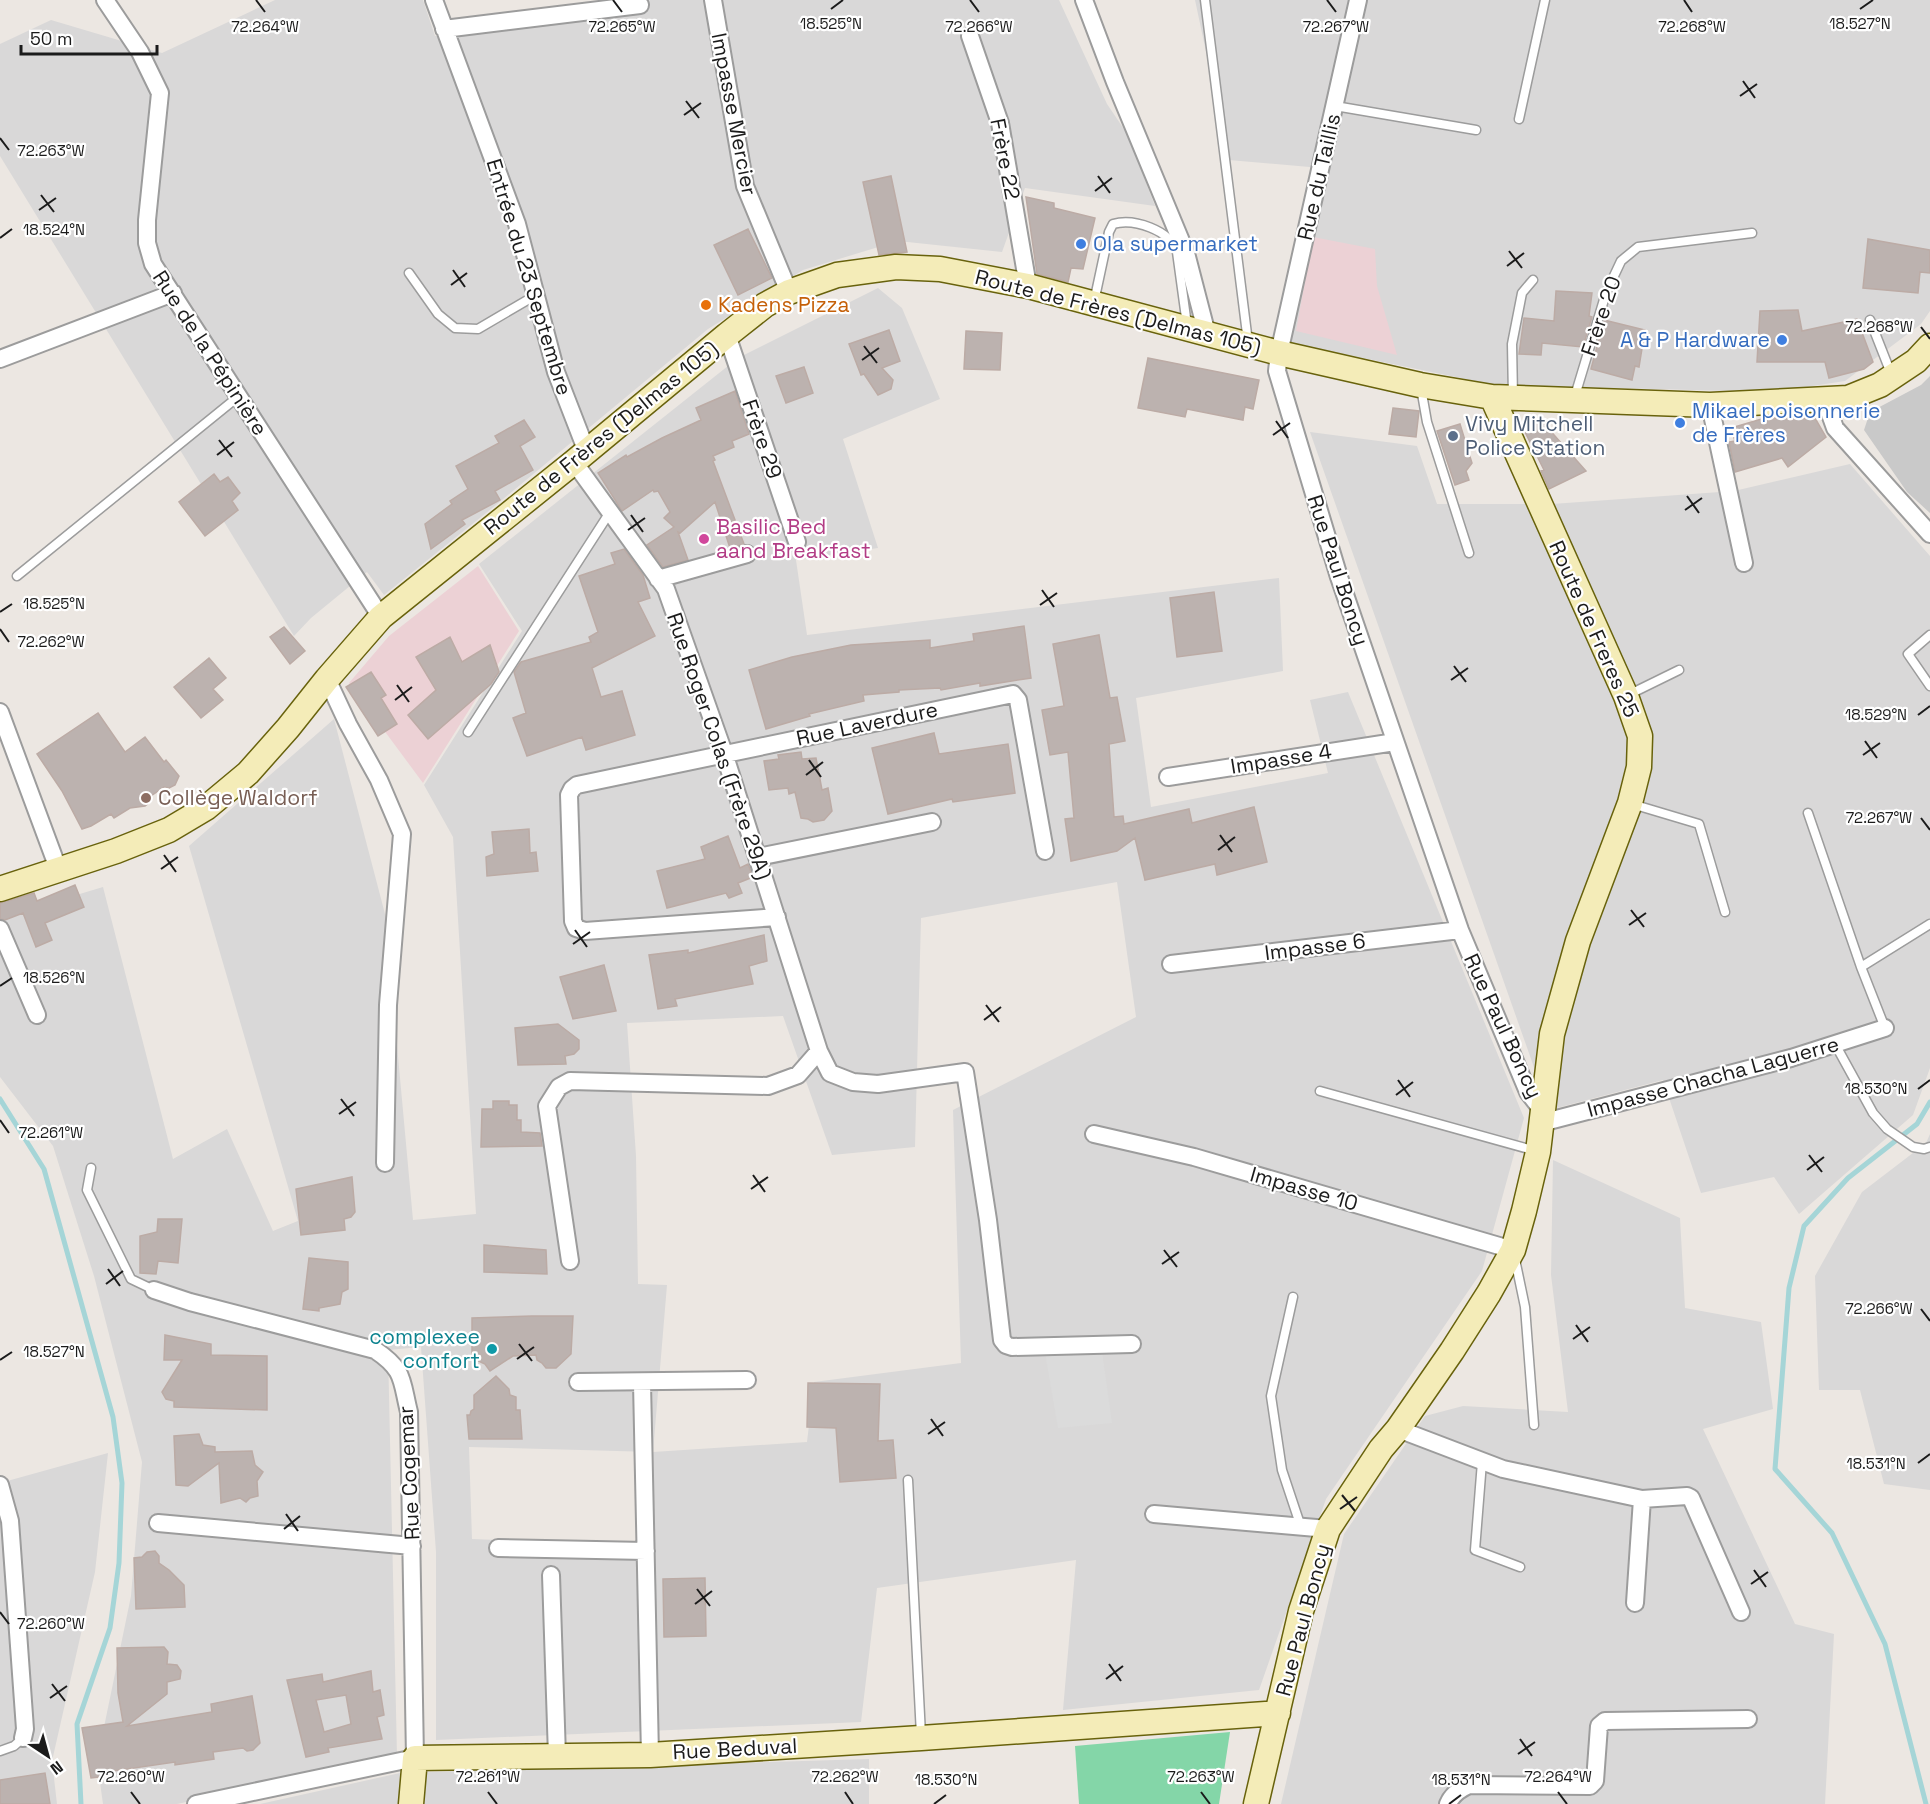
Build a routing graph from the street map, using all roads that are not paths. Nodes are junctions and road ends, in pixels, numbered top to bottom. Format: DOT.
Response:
graph roads {
  1 [pos="105,0"];
  2 [pos="434,0"];
  3 [pos="713,0"];
  4 [pos="1084,0"];
  5 [pos="1205,0"];
  6 [pos="1358,0"];
  7 [pos="1545,0"];
  8 [pos="640,5"];
  9 [pos="444,29"];
  10 [pos="970,36"];
  11 [pos="1335,106"];
  12 [pos="1519,119"];
  13 [pos="1476,130"];
  14 [pos="1752,233"];
  15 [pos="409,273"];
  16 [pos="1533,280"];
  17 [pos="1028,286"];
  18 [pos="789,292"];
  19 [pos="173,293"];
  20 [pos="536,295"];
  21 [pos="1094,303"];
  22 [pos="1870,320"];
  23 [pos="1197,331"];
  24 [pos="727,335"];
  25 [pos="1248,344"];
  26 [pos="1930,346"];
  27 [pos="1279,353"];
  28 [pos="0,358"];
  29 [pos="1893,376"];
  30 [pos="1420,385"];
  31 [pos="239,396"];
  32 [pos="1503,397"];
  33 [pos="1574,400"];
  34 [pos="1825,400"];
  35 [pos="1710,405"];
  36 [pos="581,457"];
  37 [pos="610,511"];
  38 [pos="1930,534"];
  39 [pos="797,542"];
  40 [pos="1469,553"];
  41 [pos="747,555"];
  42 [pos="1744,563"];
  43 [pos="17,576"];
  44 [pos="658,579"];
  45 [pos="381,617"];
  46 [pos="1930,635"];
  47 [pos="1679,670"];
  48 [pos="327,679"];
  49 [pos="1930,686"];
  50 [pos="1626,696"];
  51 [pos="0,712"];
  52 [pos="468,732"];
  53 [pos="1395,742"];
  54 [pos="724,753"];
  55 [pos="1168,777"];
  56 [pos="1630,803"];
  57 [pos="1808,813"];
  58 [pos="932,822"];
  59 [pos="1045,851"];
  60 [pos="758,857"];
  61 [pos="59,871"];
  62 [pos="0,889"];
  63 [pos="1725,912"];
  64 [pos="777,917"];
  65 [pos="1930,924"];
  66 [pos="0,929"];
  67 [pos="1460,930"];
  68 [pos="1171,964"];
  69 [pos="1861,967"];
  70 [pos="37,1015"];
  71 [pos="1885,1028"];
  72 [pos="1835,1044"];
  73 [pos="819,1051"];
  74 [pos="1320,1091"];
  75 [pos="1542,1116"];
  76 [pos="1094,1134"];
  77 [pos="1930,1147"];
  78 [pos="1532,1150"];
  79 [pos="385,1163"];
  80 [pos="91,1168"];
  81 [pos="1513,1250"];
  82 [pos="570,1261"];
  83 [pos="154,1290"];
  84 [pos="1293,1297"];
  85 [pos="1132,1344"];
  86 [pos="747,1380"];
  87 [pos="578,1383"];
  88 [pos="642,1383"];
  89 [pos="1534,1425"];
  90 [pos="1398,1429"];
  91 [pos="1482,1462"];
  92 [pos="908,1480"];
  93 [pos="0,1485"];
  94 [pos="1642,1499"];
  95 [pos="1154,1515"];
  96 [pos="158,1523"];
  97 [pos="1301,1527"];
  98 [pos="1328,1529"];
  99 [pos="412,1546"];
  100 [pos="498,1548"];
  101 [pos="646,1551"];
  102 [pos="1520,1567"];
  103 [pos="551,1575"];
  104 [pos="1635,1603"];
  105 [pos="1741,1612"];
  106 [pos="1278,1713"];
  107 [pos="1748,1719"];
  108 [pos="23,1738"];
  109 [pos="921,1738"];
  110 [pos="0,1751"];
  111 [pos="651,1755"];
  112 [pos="557,1756"];
  113 [pos="415,1758"];
  114 [pos="196,1804"];
  115 [pos="411,1804"];
  116 [pos="1256,1804"];
  117 [pos="1448,1804"];
  1 -- 19 [label="street, Rue de la Pépinière"];
  2 -- 9 [label="street, Entrée du 23 Septembre"];
  3 -- 18 [label="street, Impasse Mercier"];
  4 -- 23 [label="street"];
  5 -- 25 [label="lane"];
  6 -- 11 [label="street, Rue du Taillis"];
  7 -- 12 [label="lane"];
  8 -- 9 [label="street"];
  9 -- 20 [label="street, Entrée du 23 Septembre"];
  10 -- 17 [label="street, Frère 22"];
  11 -- 13 [label="lane"];
  11 -- 27 [label="street, Rue du Taillis"];
  14 -- 33 [label="lane, Frère 20"];
  15 -- 20 [label="lane"];
  16 -- 32 [label="lane"];
  17 -- 18 [label="street, Route de Frères (Delmas 105)"];
  17 -- 21 [label="street, Route de Frères (Delmas 105)"];
  18 -- 24 [label="street, Route de Frères (Delmas 105)"];
  19 -- 28 [label="street"];
  19 -- 31 [label="street, Rue de la Pépinière"];
  20 -- 36 [label="street, Entrée du 23 Septembre"];
  21 -- 23 [label="street, Route de Frères (Delmas 105)"];
  21 -- 23 [label="lane"];
  22 -- 29 [label="lane"];
  23 -- 25 [label="street, Route de Frères (Delmas 105)"];
  24 -- 36 [label="street, Route de Frères (Delmas 105)"];
  24 -- 39 [label="street, Frère 29"];
  25 -- 27 [label="street, Route de Frères (Delmas 105)"];
  26 -- 29 [label="street, Route de Frères (Delmas 105)"];
  27 -- 30 [label="street, Route de Frères (Delmas 105)"];
  27 -- 53 [label="street, Rue Paul Boncy"];
  29 -- 34 [label="street, Route de Frères (Delmas 105)"];
  30 -- 32 [label="street, Route de Frères (Delmas 105)"];
  30 -- 40 [label="lane"];
  31 -- 43 [label="lane"];
  31 -- 45 [label="street, Rue de la Pépinière"];
  32 -- 33 [label="street, Route de Frères (Delmas 105)"];
  32 -- 50 [label="street, Route de Freres 25"];
  33 -- 35 [label="street, Route de Frères (Delmas 105)"];
  34 -- 35 [label="street, Route de Frères (Delmas 105)"];
  34 -- 38 [label="street"];
  35 -- 42 [label="street"];
  36 -- 37 [label="street, Rue Roger Colas (Frère 29A)"];
  36 -- 45 [label="street, Route de Frères (Delmas 105)"];
  37 -- 44 [label="street, Rue Roger Colas (Frère 29A)"];
  37 -- 52 [label="lane"];
  41 -- 44 [label="street"];
  44 -- 54 [label="street, Rue Roger Colas (Frère 29A)"];
  45 -- 48 [label="street, Route de Frères (Delmas 105)"];
  46 -- 49 [label="lane"];
  47 -- 50 [label="lane"];
  48 -- 61 [label="street, Route de Frères (Delmas 105)"];
  48 -- 79 [label="street"];
  50 -- 56 [label="street, Route de Freres 25"];
  51 -- 61 [label="street"];
  53 -- 55 [label="street, Impasse 4"];
  53 -- 67 [label="street, Rue Paul Boncy"];
  54 -- 59 [label="street, Rue Laverdure"];
  54 -- 60 [label="street, Rue Roger Colas (Frère 29A)"];
  54 -- 64 [label="street, Rue Laverdure"];
  56 -- 63 [label="lane"];
  56 -- 75 [label="street, Route de Freres 25"];
  57 -- 69 [label="lane"];
  58 -- 60 [label="street"];
  60 -- 64 [label="street, Rue Roger Colas (Frère 29A)"];
  61 -- 62 [label="street, Route de Frères (Delmas 105)"];
  64 -- 73 [label="street, Rue Roger Colas (Frère 29A)"];
  65 -- 69 [label="lane"];
  66 -- 70 [label="street"];
  67 -- 68 [label="street, Impasse 6"];
  67 -- 75 [label="street, Rue Paul Boncy"];
  69 -- 71 [label="lane"];
  71 -- 72 [label="street, Impasse Chacha Laguerre"];
  72 -- 75 [label="street, Impasse Chacha Laguerre"];
  72 -- 77 [label="lane"];
  73 -- 82 [label="street"];
  73 -- 85 [label="street, Rue Roger Colas (Frère 29A)"];
  74 -- 78 [label="lane"];
  75 -- 78 [label="street, Rue Paul Boncy"];
  76 -- 81 [label="street, Impasse 10"];
  78 -- 81 [label="street, Rue Paul Boncy"];
  80 -- 83 [label="lane, Rue Cogemar"];
  81 -- 89 [label="lane"];
  81 -- 90 [label="street, Rue Paul Boncy"];
  83 -- 99 [label="street, Rue Cogemar"];
  84 -- 97 [label="lane"];
  86 -- 88 [label="street"];
  87 -- 88 [label="street"];
  88 -- 101 [label="street"];
  90 -- 91 [label="street"];
  90 -- 98 [label="street, Rue Paul Boncy"];
  91 -- 94 [label="street"];
  91 -- 102 [label="lane"];
  92 -- 109 [label="lane"];
  93 -- 108 [label="street"];
  94 -- 104 [label="street"];
  94 -- 105 [label="street"];
  95 -- 97 [label="street"];
  96 -- 99 [label="street"];
  97 -- 98 [label="street"];
  98 -- 106 [label="street, Rue Paul Boncy"];
  99 -- 113 [label="street, Rue Cogemar"];
  100 -- 101 [label="street"];
  101 -- 111 [label="street"];
  103 -- 112 [label="street"];
  106 -- 109 [label="street, Rue Beduval"];
  106 -- 116 [label="street, Rue Paul Boncy"];
  107 -- 117 [label="street"];
  108 -- 110 [label="lane"];
  109 -- 111 [label="street, Rue Beduval"];
  111 -- 112 [label="street, Rue Beduval"];
  112 -- 113 [label="street, Rue Beduval"];
  113 -- 114 [label="street, Rue Beduval"];
  113 -- 115 [label="street, Rue Cogemar"];
}
